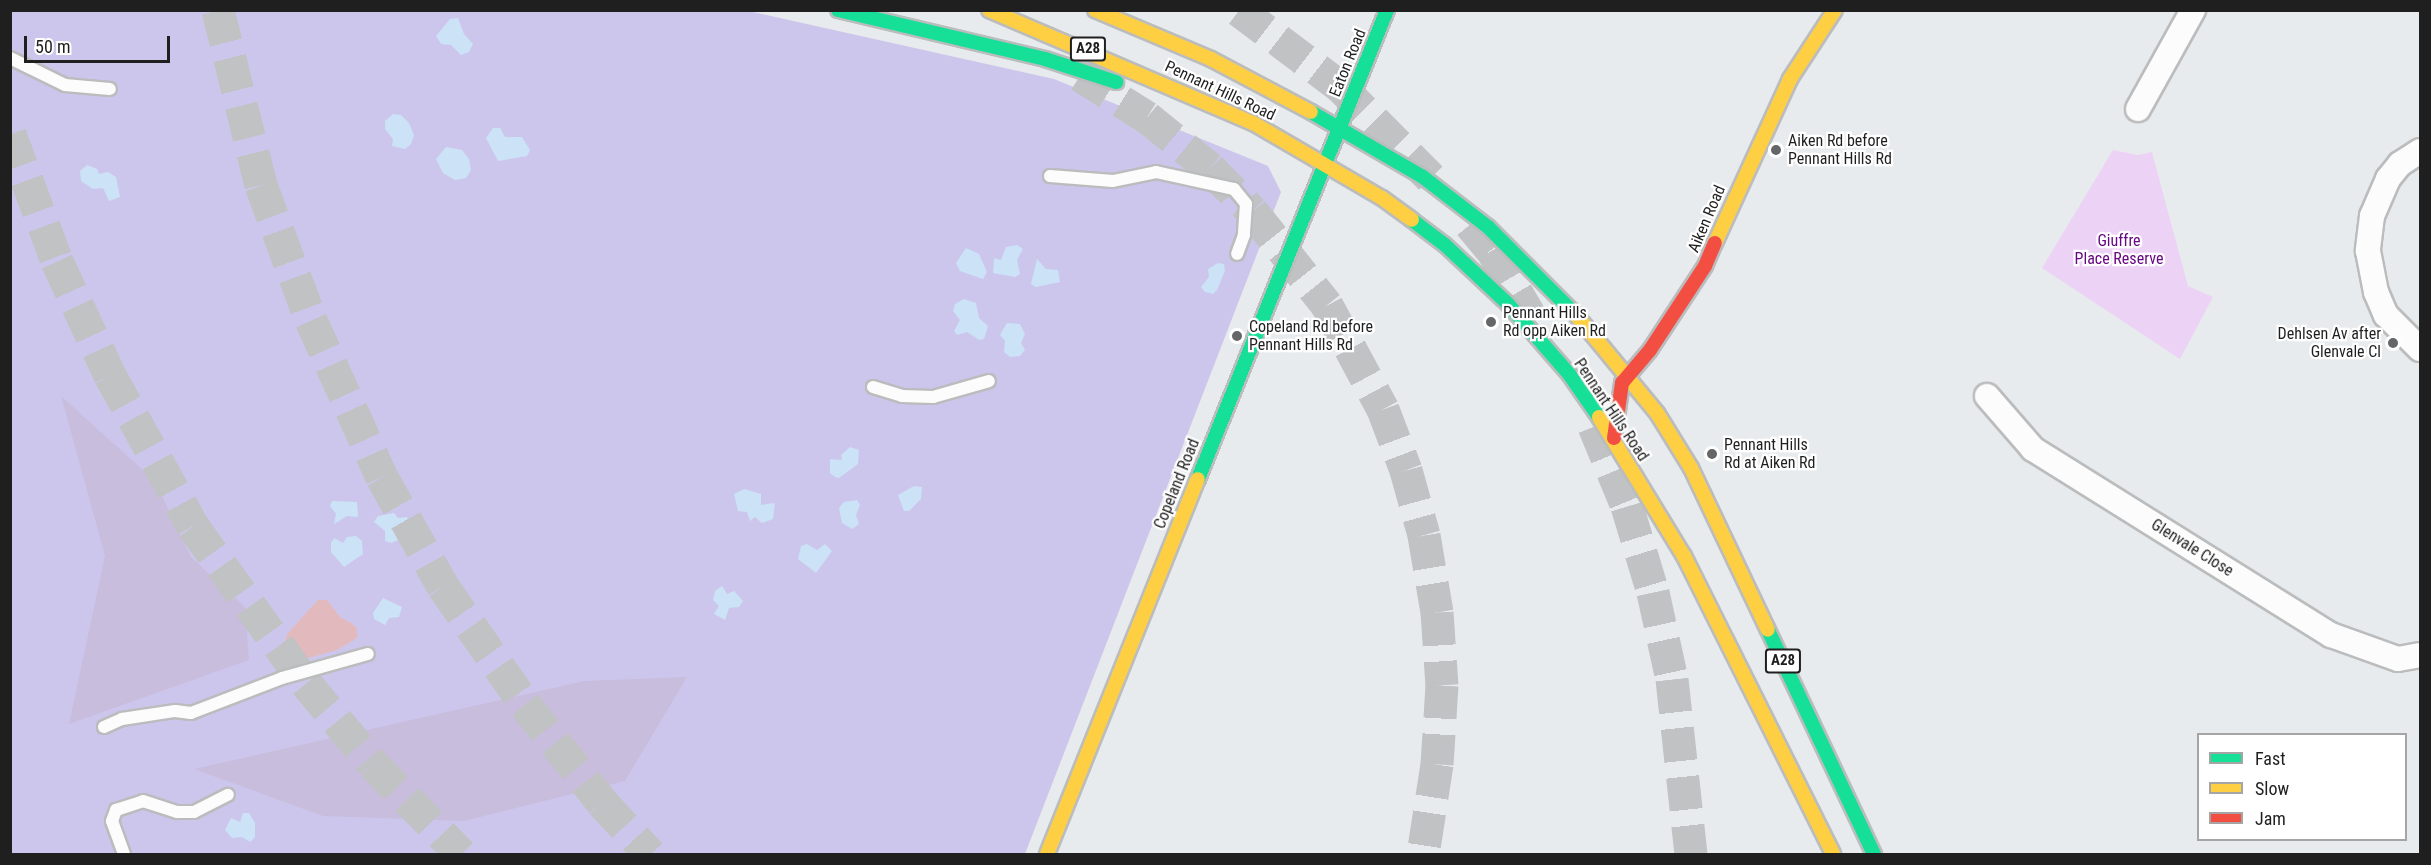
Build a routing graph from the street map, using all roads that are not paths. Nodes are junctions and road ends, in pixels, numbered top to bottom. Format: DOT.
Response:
graph roads {
  1 [pos="838,10"];
  2 [pos="989,10"];
  3 [pos="1387,10"];
  4 [pos="1835,10"];
  5 [pos="2193,10"];
  6 [pos="1101,12"];
  7 [pos="10,58"];
  8 [pos="110,89"];
  9 [pos="2138,109"];
  10 [pos="1253,123"];
  11 [pos="1339,127"];
  12 [pos="2421,151"];
  13 [pos="1324,164"];
  14 [pos="1050,176"];
  15 [pos="1237,254"];
  16 [pos="2421,349"];
  17 [pos="1629,374"];
  18 [pos="989,381"];
  19 [pos="1578,386"];
  20 [pos="873,387"];
  21 [pos="1988,396"];
  22 [pos="1614,438"];
  23 [pos="368,654"];
  24 [pos="2421,655"];
  25 [pos="104,727"];
  26 [pos="228,795"];
  27 [pos="124,855"];
  28 [pos="1047,855"];
  29 [pos="1833,855"];
  30 [pos="1874,855"];
  1 -- 10 [label="main road"];
  2 -- 10 [label="main road, Pennant Hills Road / A28"];
  3 -- 11 [label="main road, Eaton Road"];
  4 -- 17 [label="main road, Aiken Road"];
  5 -- 9 [label="street"];
  6 -- 11 [label="main road, Pennant Hills Road / A28"];
  7 -- 8 [label="lane"];
  10 -- 13 [label="main road, Pennant Hills Road / A28"];
  11 -- 13 [label="main road, Copeland Road"];
  11 -- 17 [label="main road, Pennant Hills Road / A28"];
  12 -- 16 [label="street"];
  13 -- 19 [label="main road, Pennant Hills Road / A28"];
  13 -- 28 [label="main road, Copeland Road"];
  14 -- 15 [label="lane"];
  17 -- 19 [label="lane"];
  17 -- 22 [label="main road, Aiken Road"];
  17 -- 30 [label="main road, Pennant Hills Road / A28"];
  18 -- 20 [label="lane"];
  19 -- 22 [label="main road, Pennant Hills Road / A28"];
  21 -- 24 [label="street, Glenvale Close"];
  22 -- 29 [label="main road, Pennant Hills Road / A28"];
  23 -- 25 [label="lane"];
  26 -- 27 [label="lane"];
}
